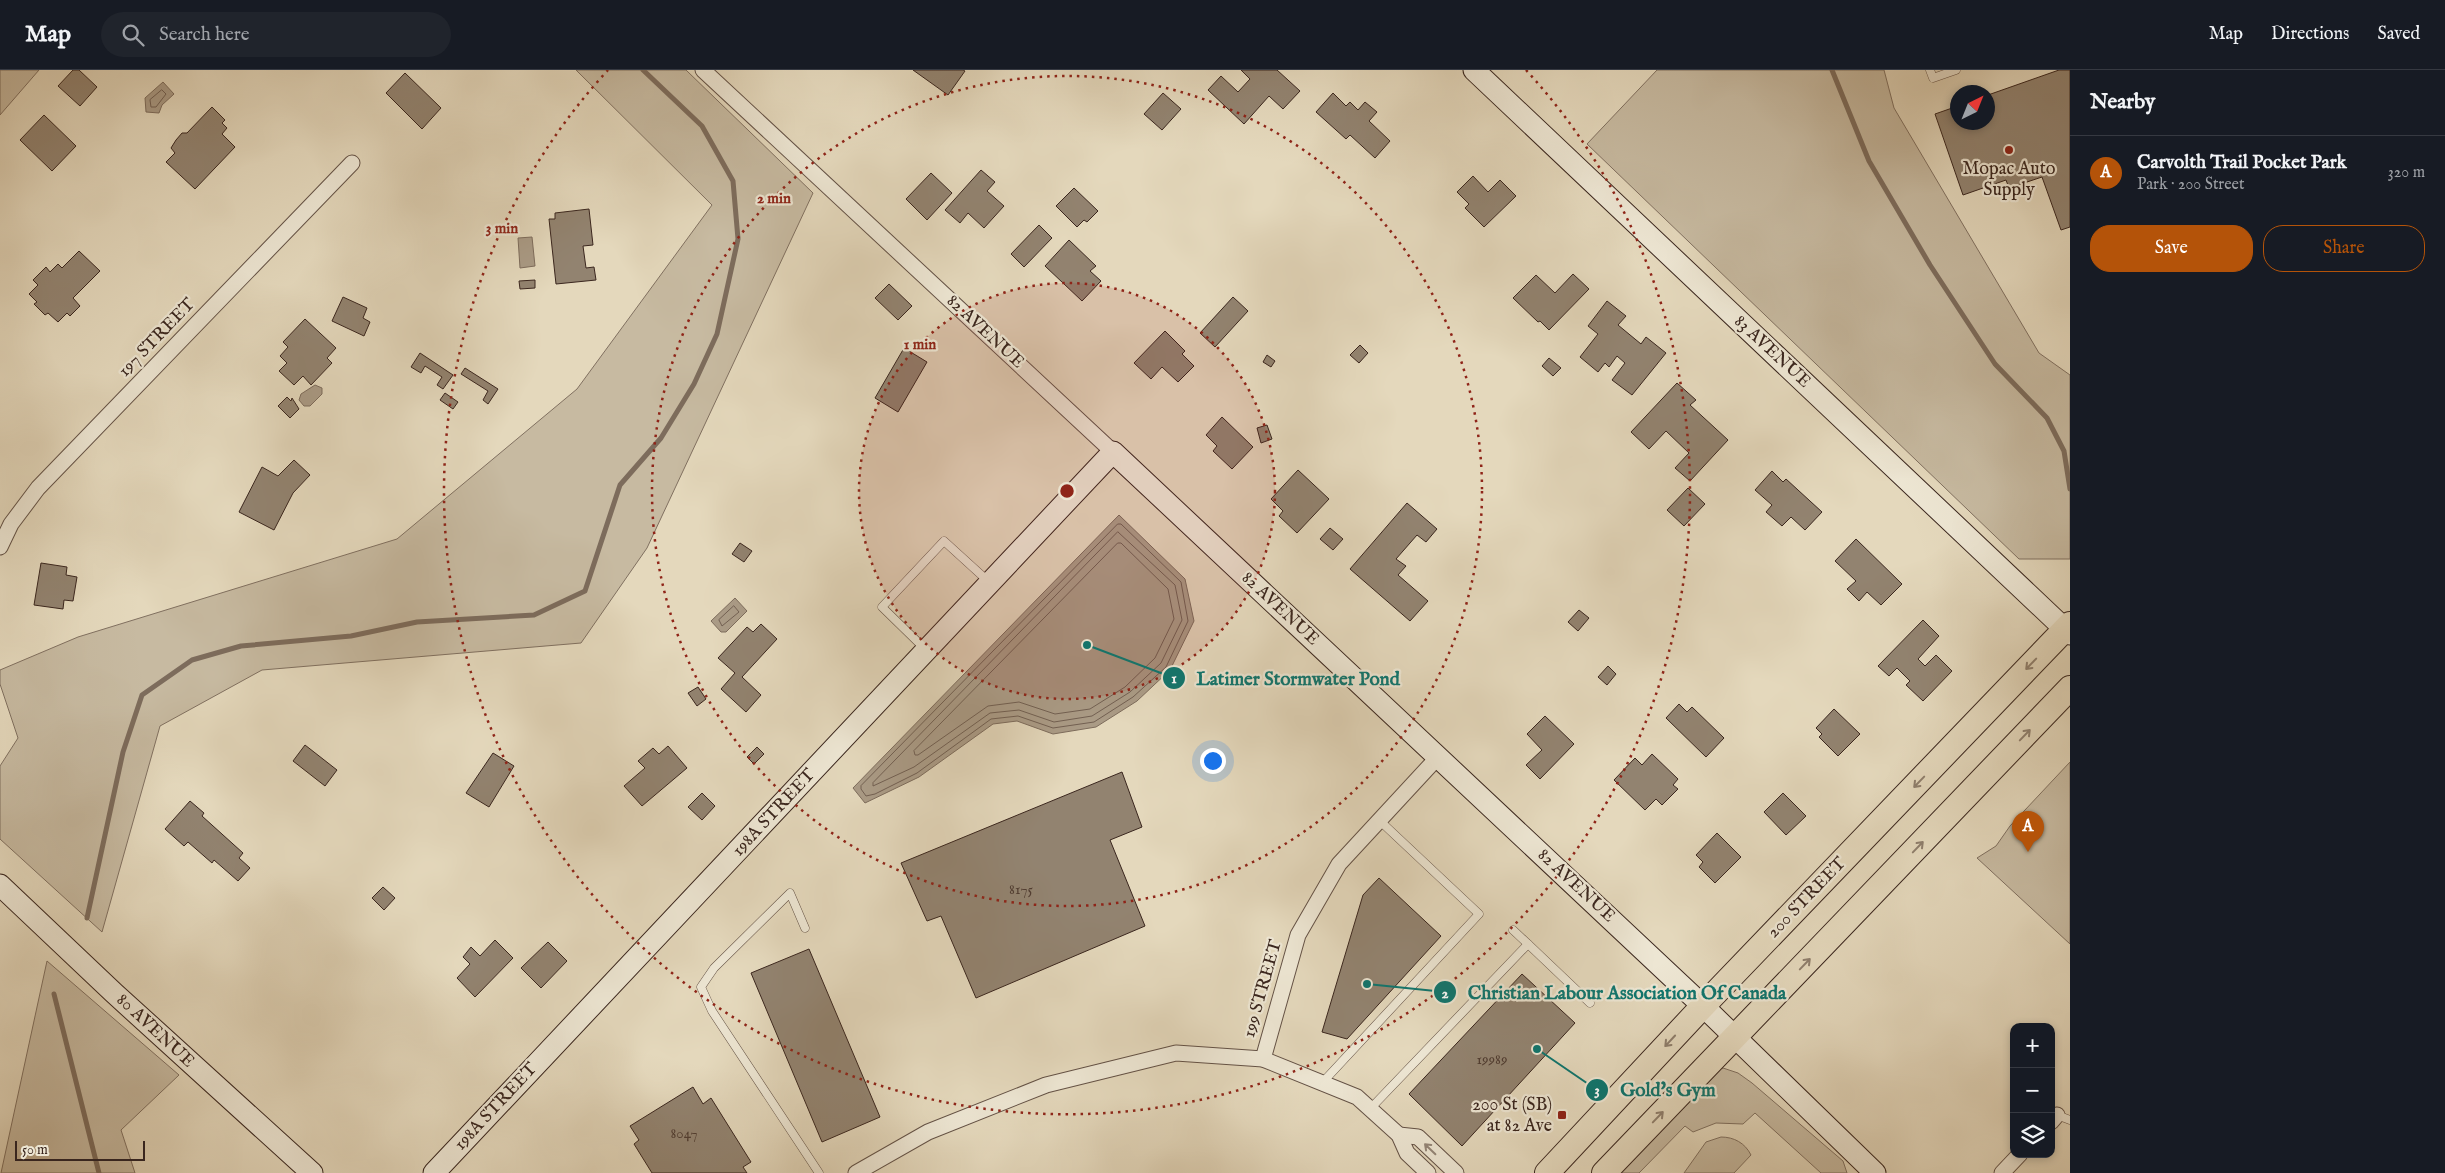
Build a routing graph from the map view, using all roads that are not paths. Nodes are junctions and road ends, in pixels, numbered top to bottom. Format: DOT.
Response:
graph roads {
  1 [pos="703,70"];
  2 [pos="1474,70"];
  3 [pos="1930,70"];
  4 [pos="1956,70"];
  5 [pos="352,163"];
  6 [pos="1113,452"];
  7 [pos="0,547"];
  8 [pos="990,583"];
  9 [pos="2068,629"];
  10 [pos="926,651"];
  11 [pos="2070,688"];
  12 [pos="1438,757"];
  13 [pos="1379,820"];
  14 [pos="0,886"];
  15 [pos="805,928"];
  16 [pos="1513,930"];
  17 [pos="1528,944"];
  18 [pos="1590,1003"];
  19 [pos="1703,1006"];
  20 [pos="1735,1037"];
  21 [pos="1263,1059"];
  22 [pos="1322,1083"];
  23 [pos="1370,1109"];
  24 [pos="1400,1135"];
  25 [pos="2016,1158"];
  26 [pos="312,1173"];
  27 [pos="434,1173"];
  28 [pos="819,1173"];
  29 [pos="856,1173"];
  30 [pos="1428,1173"];
  31 [pos="1456,1173"];
  32 [pos="1546,1173"];
  33 [pos="1604,1173"];
  34 [pos="1875,1173"];
  35 [pos="2002,1173"];
  1 -- 6 [label="street, 82 AVENUE"];
  2 -- 9 [label="street, 83 AVENUE"];
  3 -- 4 [label="lane"];
  5 -- 7 [label="street, 197 STREET"];
  6 -- 8 [label="street, 198A STREET"];
  6 -- 12 [label="street, 82 AVENUE"];
  8 -- 10 [label="street, 198A STREET"];
  8 -- 10 [label="lane"];
  9 -- 19 [label="main road, 200 STREET, one-way"];
  10 -- 27 [label="street, 198A STREET"];
  20 -- 11 [label="main road, one-way"];
  12 -- 13 [label="street, 199 STREET"];
  12 -- 19 [label="street, 82 AVENUE"];
  13 -- 21 [label="street, 199 STREET"];
  13 -- 22 [label="lane"];
  14 -- 26 [label="street, 80 AVENUE"];
  15 -- 28 [label="lane"];
  16 -- 17 [label="lane"];
  17 -- 18 [label="lane"];
  17 -- 23 [label="lane"];
  19 -- 20 [label="street, 82 AVENUE"];
  19 -- 32 [label="main road, 200 STREET, one-way"];
  33 -- 20 [label="main road, one-way"];
  20 -- 34 [label="street, 82 AVENUE"];
  21 -- 22 [label="street"];
  21 -- 29 [label="street, 199 STREET"];
  22 -- 23 [label="street"];
  23 -- 24 [label="street"];
  24 -- 30 [label="street"];
  31 -- 24 [label="street, one-way"];
  25 -- 35 [label="street"];
}
